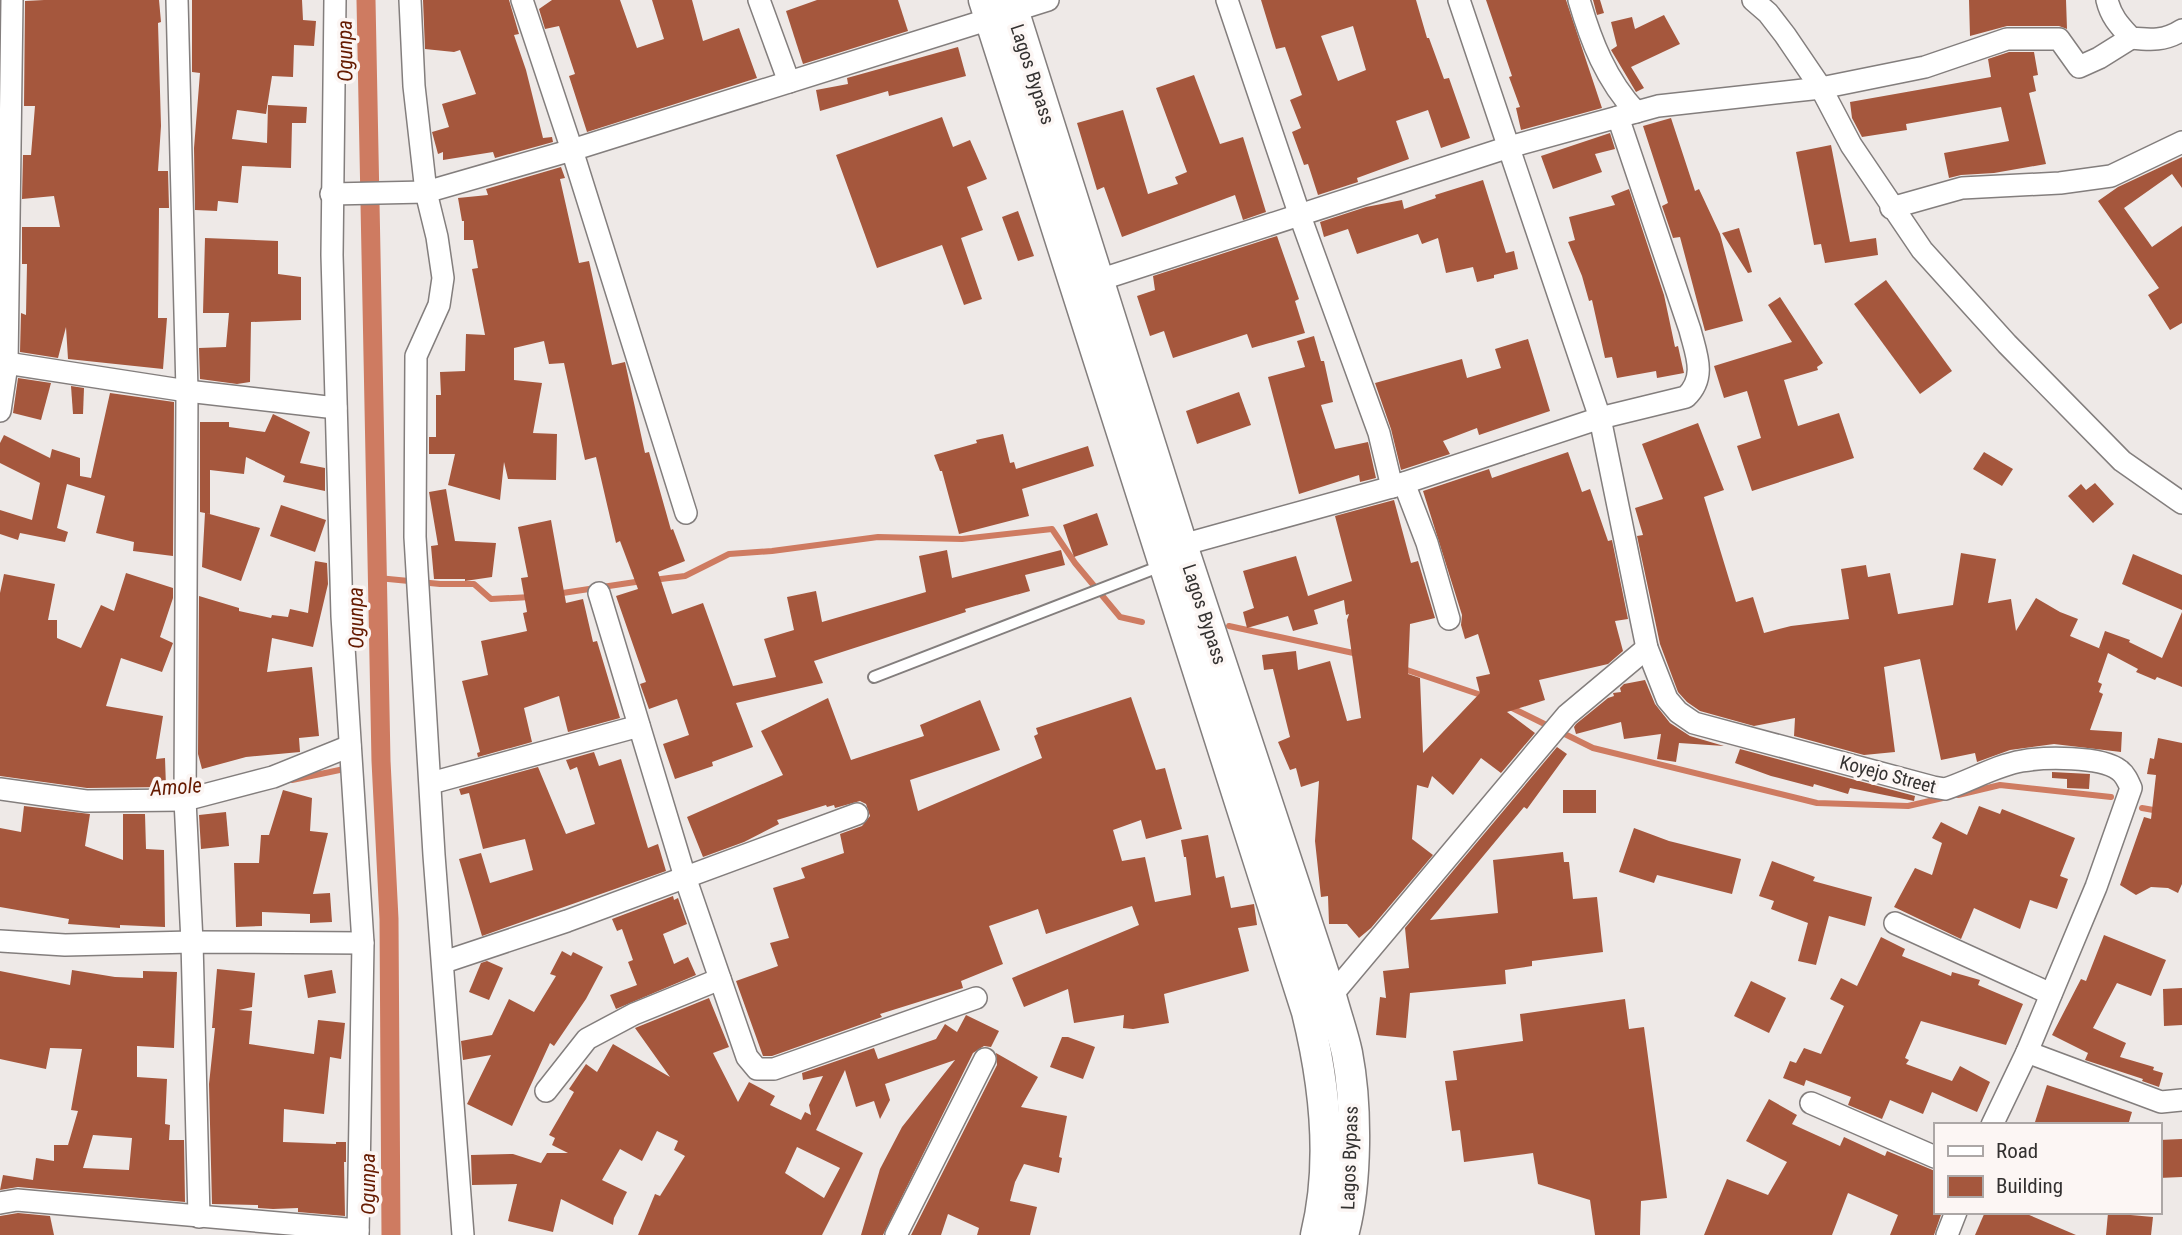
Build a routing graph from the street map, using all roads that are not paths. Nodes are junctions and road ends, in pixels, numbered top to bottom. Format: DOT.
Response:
graph roads {
  1 [pos="12,0"];
  2 [pos="177,0"];
  3 [pos="335,0"];
  4 [pos="410,0"];
  5 [pos="523,0"];
  6 [pos="759,0"];
  7 [pos="1048,0"];
  8 [pos="1227,0"];
  9 [pos="1460,0"];
  10 [pos="1579,0"];
  11 [pos="1753,0"];
  12 [pos="2107,0"];
  13 [pos="1000,8"];
  14 [pos="2182,30"];
  15 [pos="2131,38"];
  16 [pos="789,82"];
  17 [pos="1821,88"];
  18 [pos="1627,115"];
  19 [pos="2182,142"];
  20 [pos="1509,146"];
  21 [pos="572,150"];
  22 [pos="420,192"];
  23 [pos="338,194"];
  24 [pos="1891,208"];
  25 [pos="1300,216"];
  26 [pos="1099,280"];
  27 [pos="4,363"];
  28 [pos="187,391"];
  29 [pos="336,408"];
  30 [pos="0,411"];
  31 [pos="1600,418"];
  32 [pos="1398,485"];
  33 [pos="2182,503"];
  34 [pos="686,513"];
  35 [pos="1173,555"];
  36 [pos="599,593"];
  37 [pos="1449,619"];
  38 [pos="1647,648"];
  39 [pos="874,677"];
  40 [pos="639,726"];
  41 [pos="350,746"];
  42 [pos="430,783"];
  43 [pos="0,789"];
  44 [pos="185,800"];
  45 [pos="857,814"];
  46 [pos="685,877"];
  47 [pos="1895,923"];
  48 [pos="0,941"];
  49 [pos="192,942"];
  50 [pos="363,943"];
  51 [pos="444,962"];
  52 [pos="720,979"];
  53 [pos="2051,994"];
  54 [pos="976,998"];
  55 [pos="1319,1004"];
  56 [pos="2027,1052"];
  57 [pos="985,1059"];
  58 [pos="546,1091"];
  59 [pos="2182,1100"];
  60 [pos="1811,1103"];
  61 [pos="1993,1123"];
  62 [pos="1934,1157"];
  63 [pos="0,1203"];
  64 [pos="1955,1214"];
  65 [pos="199,1217"];
  66 [pos="358,1232"];
  67 [pos="463,1235"];
  68 [pos="896,1235"];
  69 [pos="1316,1235"];
  70 [pos="1343,1235"];
  71 [pos="1947,1235"];
  1 -- 27 [label="street"];
  2 -- 28 [label="street"];
  3 -- 23 [label="street"];
  4 -- 22 [label="street"];
  5 -- 21 [label="street"];
  6 -- 16 [label="street"];
  7 -- 13 [label="street"];
  8 -- 25 [label="street"];
  9 -- 20 [label="street"];
  10 -- 18 [label="street"];
  11 -- 17 [label="street"];
  12 -- 15 [label="street"];
  13 -- 16 [label="street"];
  13 -- 26 [label="main road, Lagos Bypass"];
  13 -- 35 [label="main road, Lagos Bypass"];
  14 -- 15 [label="street"];
  15 -- 17 [label="street"];
  16 -- 21 [label="street"];
  17 -- 18 [label="street"];
  17 -- 24 [label="street"];
  18 -- 20 [label="street"];
  18 -- 31 [label="street"];
  19 -- 24 [label="street"];
  20 -- 25 [label="street"];
  20 -- 31 [label="street"];
  21 -- 22 [label="street"];
  21 -- 34 [label="street"];
  22 -- 23 [label="street"];
  22 -- 42 [label="street"];
  23 -- 29 [label="street"];
  24 -- 33 [label="street"];
  25 -- 26 [label="street"];
  25 -- 32 [label="street"];
  26 -- 35 [label="main road, Lagos Bypass"];
  27 -- 28 [label="street"];
  27 -- 30 [label="street"];
  28 -- 29 [label="street"];
  28 -- 44 [label="street"];
  29 -- 41 [label="street"];
  31 -- 32 [label="street"];
  31 -- 38 [label="street"];
  32 -- 35 [label="street"];
  32 -- 37 [label="street"];
  35 -- 39 [label="lane"];
  35 -- 55 [label="main road, Lagos Bypass"];
  36 -- 40 [label="street"];
  38 -- 53 [label="street, Koyejo Street"];
  38 -- 55 [label="street"];
  40 -- 42 [label="street"];
  40 -- 46 [label="street"];
  41 -- 44 [label="street"];
  41 -- 50 [label="street"];
  42 -- 51 [label="street"];
  43 -- 44 [label="street"];
  44 -- 49 [label="street"];
  45 -- 46 [label="street"];
  46 -- 51 [label="street"];
  46 -- 52 [label="street"];
  47 -- 53 [label="street"];
  48 -- 49 [label="street"];
  49 -- 50 [label="street"];
  49 -- 65 [label="street"];
  50 -- 66 [label="street"];
  51 -- 67 [label="street"];
  52 -- 54 [label="street"];
  52 -- 58 [label="street"];
  53 -- 56 [label="street, Koyejo Street"];
  55 -- 69 [label="main road, Lagos Bypass"];
  55 -- 70 [label="main road, Lagos Bypass"];
  56 -- 59 [label="street"];
  56 -- 61 [label="street, Koyejo Street"];
  57 -- 68 [label="street"];
  60 -- 62 [label="street"];
  63 -- 65 [label="street"];
  64 -- 71 [label="street"];
  65 -- 66 [label="street"];
}
